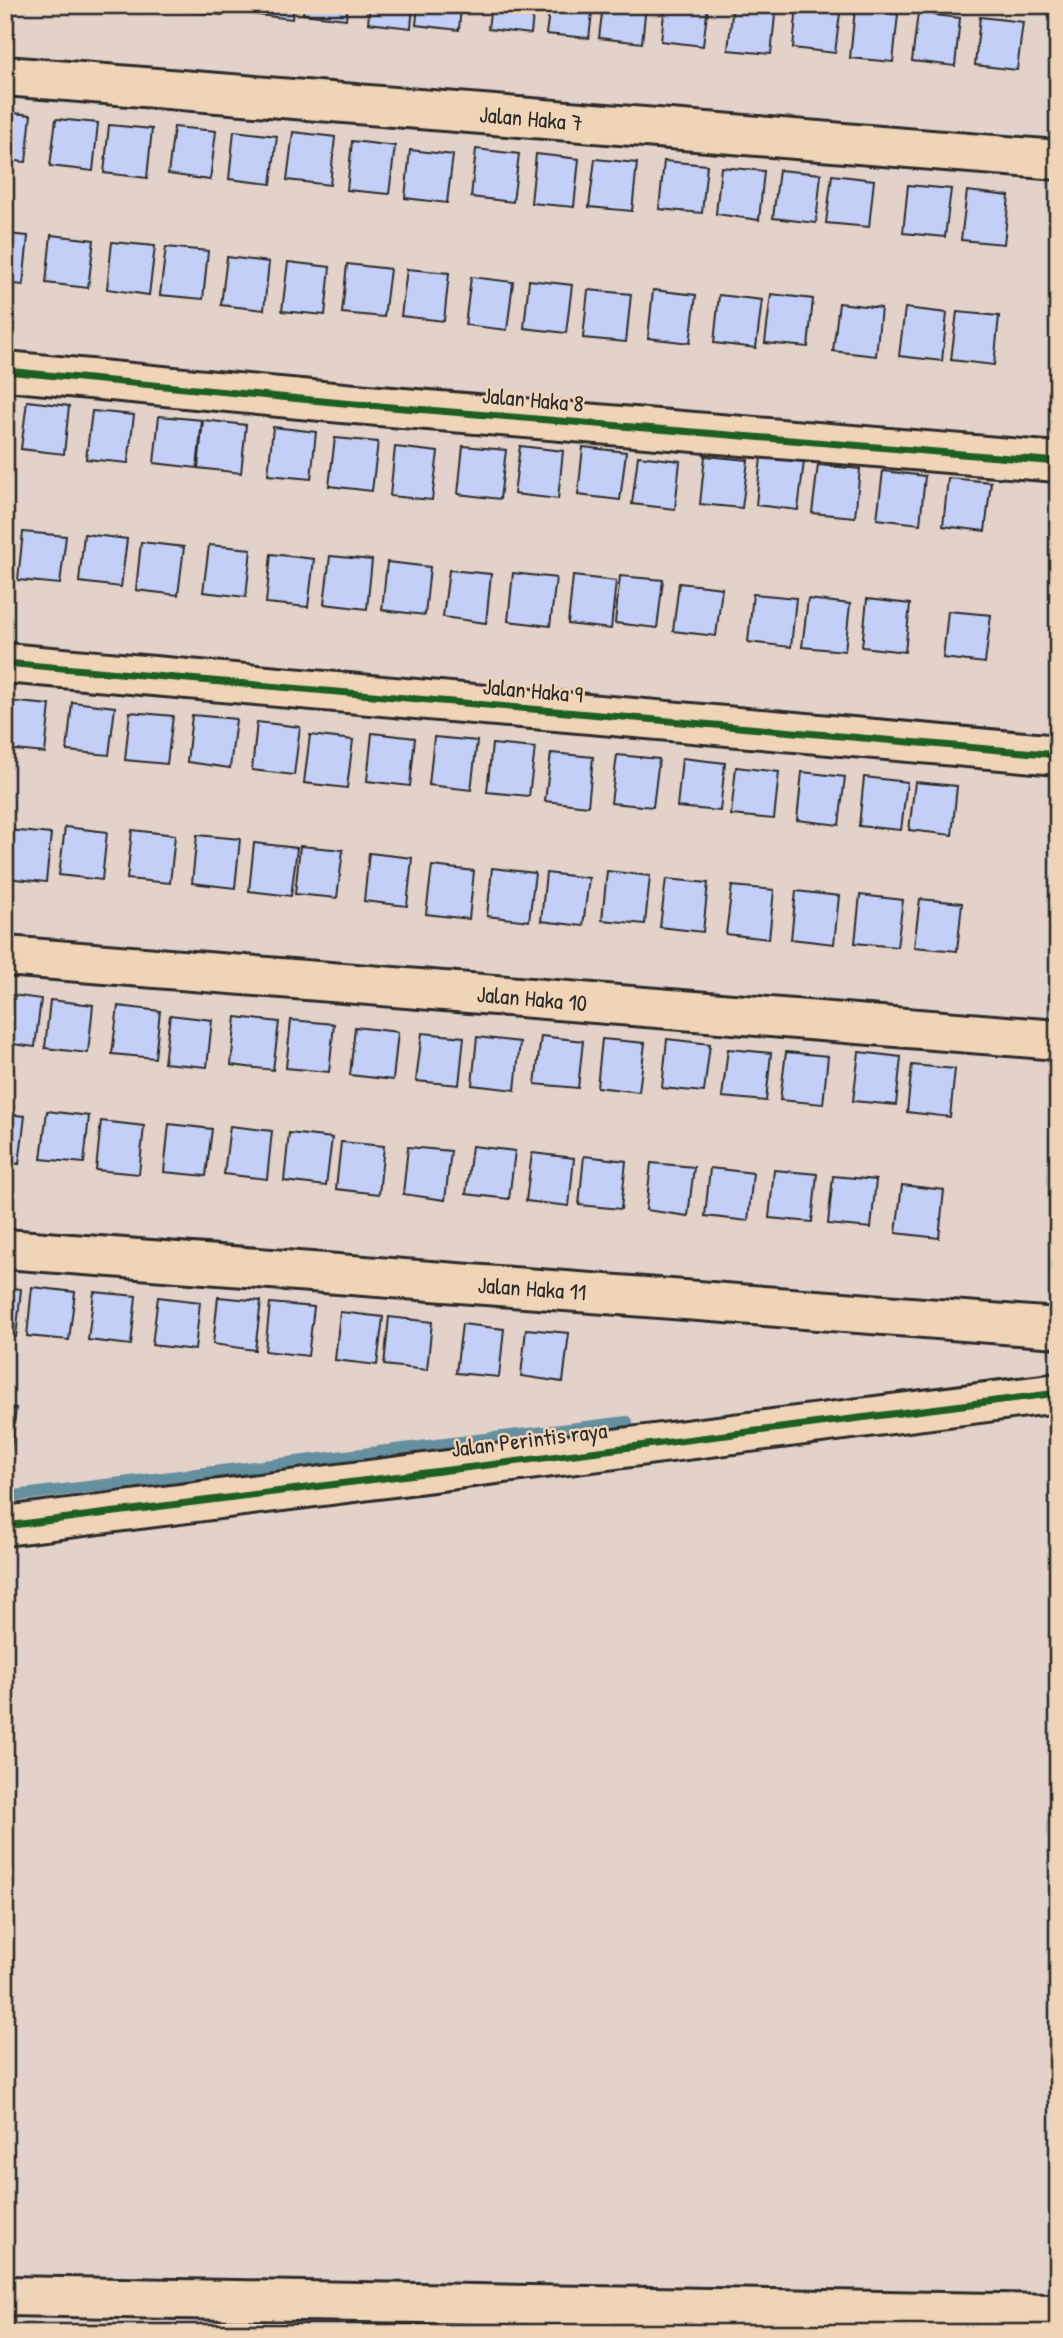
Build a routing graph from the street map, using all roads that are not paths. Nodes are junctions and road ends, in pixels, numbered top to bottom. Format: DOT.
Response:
graph roads {
  1 [pos="5,76"];
  2 [pos="1058,160"];
  3 [pos="5,371"];
  4 [pos="1058,462"];
  5 [pos="5,663"];
  6 [pos="1058,755"];
  7 [pos="5,957"];
  8 [pos="1058,1040"];
  9 [pos="5,1249"];
  10 [pos="1058,1328"];
  11 [pos="1058,1393"];
  12 [pos="5,1526"];
  13 [pos="5,2296"];
  14 [pos="1058,2315"];
  1 -- 2 [label="street, Jalan Haka 7"];
  3 -- 4 [label="street, Jalan Haka 8"];
  5 -- 6 [label="street, Jalan Haka 9"];
  7 -- 8 [label="street, Jalan Haka 10"];
  9 -- 10 [label="street, Jalan Haka 11"];
  11 -- 12 [label="street, Jalan Perintis raya"];
  13 -- 14 [label="street"];
}
